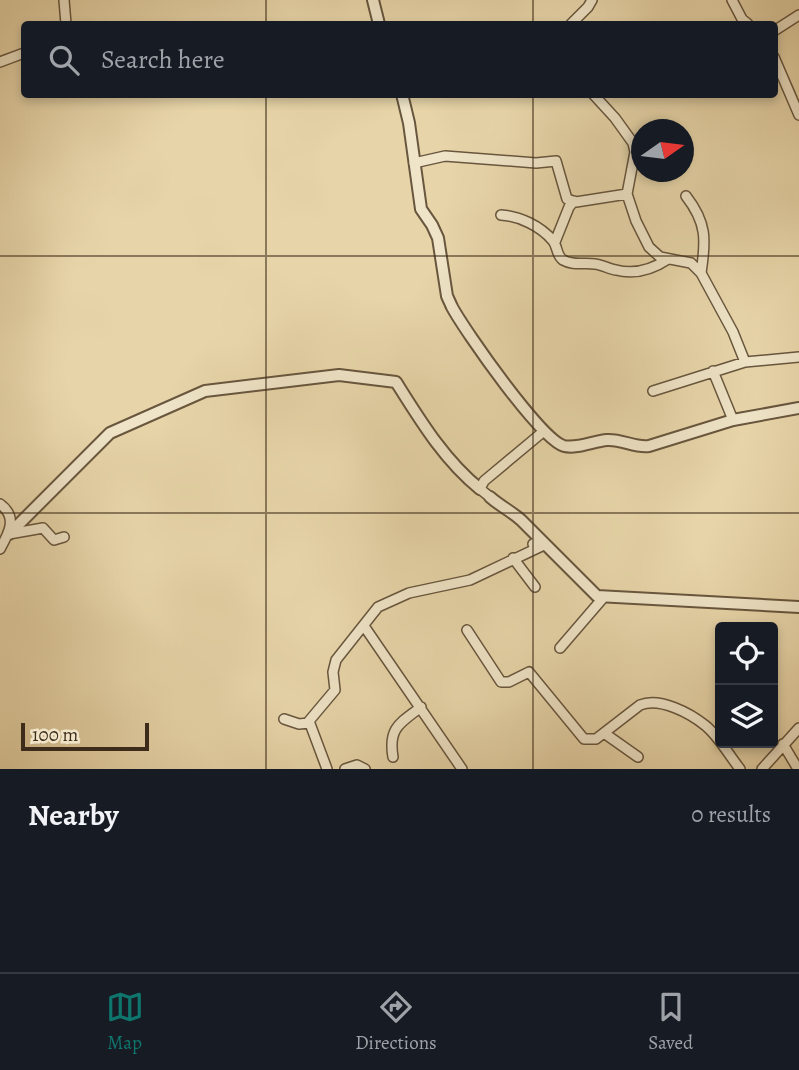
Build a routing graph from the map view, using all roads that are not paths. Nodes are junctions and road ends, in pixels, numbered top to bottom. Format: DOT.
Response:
graph roads {
  1 [pos="64,0"];
  2 [pos="373,0"];
  3 [pos="592,0"];
  4 [pos="732,0"];
  5 [pos="799,15"];
  6 [pos="66,21"];
  7 [pos="378,21"];
  8 [pos="574,21"];
  9 [pos="744,21"];
  10 [pos="778,29"];
  11 [pos="21,54"];
  12 [pos="0,62"];
  13 [pos="778,64"];
  14 [pos="403,98"];
  15 [pos="597,98"];
  16 [pos="799,115"];
  17 [pos="414,163"];
  18 [pos="627,194"];
  19 [pos="686,196"];
  20 [pos="574,201"];
  21 [pos="500,215"];
  22 [pos="555,242"];
  23 [pos="668,259"];
  24 [pos="701,273"];
  25 [pos="799,357"];
  26 [pos="746,362"];
  27 [pos="713,371"];
  28 [pos="653,391"];
  29 [pos="799,408"];
  30 [pos="733,420"];
  31 [pos="544,431"];
  32 [pos="480,489"];
  33 [pos="490,497"];
  34 [pos="0,504"];
  35 [pos="9,534"];
  36 [pos="64,537"];
  37 [pos="544,545"];
  38 [pos="0,550"];
  39 [pos="513,558"];
  40 [pos="535,587"];
  41 [pos="603,598"];
  42 [pos="799,607"];
  43 [pos="364,626"];
  44 [pos="467,631"];
  45 [pos="561,648"];
  46 [pos="421,707"];
  47 [pos="284,719"];
  48 [pos="309,723"];
  49 [pos="799,728"];
  50 [pos="604,733"];
  51 [pos="783,744"];
  52 [pos="393,757"];
  53 [pos="638,757"];
  54 [pos="327,769"];
  55 [pos="345,769"];
  56 [pos="365,769"];
  57 [pos="463,769"];
  58 [pos="740,769"];
  59 [pos="762,769"];
  60 [pos="798,769"];
  1 -- 6 [label="street"];
  2 -- 7 [label="street"];
  3 -- 8 [label="street"];
  4 -- 9 [label="street"];
  5 -- 10 [label="street"];
  11 -- 12 [label="street"];
  13 -- 16 [label="street"];
  14 -- 17 [label="street"];
  15 -- 18 [label="street"];
  17 -- 20 [label="street"];
  17 -- 31 [label="street"];
  18 -- 20 [label="street"];
  18 -- 23 [label="street"];
  19 -- 24 [label="street"];
  20 -- 22 [label="street"];
  21 -- 22 [label="street"];
  22 -- 23 [label="street"];
  23 -- 24 [label="street"];
  24 -- 26 [label="street"];
  25 -- 26 [label="street"];
  26 -- 27 [label="street"];
  27 -- 28 [label="street"];
  27 -- 30 [label="street"];
  29 -- 30 [label="street"];
  30 -- 31 [label="street"];
  31 -- 32 [label="street"];
  32 -- 33 [label="street"];
  32 -- 35 [label="street"];
  33 -- 37 [label="street"];
  34 -- 35 [label="street"];
  35 -- 36 [label="street"];
  35 -- 38 [label="street"];
  37 -- 39 [label="street"];
  37 -- 41 [label="street"];
  39 -- 40 [label="street"];
  39 -- 43 [label="street"];
  41 -- 42 [label="street"];
  41 -- 45 [label="street"];
  43 -- 46 [label="street"];
  43 -- 48 [label="street"];
  44 -- 50 [label="street"];
  46 -- 52 [label="street"];
  46 -- 57 [label="street"];
  47 -- 48 [label="street"];
  48 -- 54 [label="street"];
  49 -- 51 [label="street"];
  50 -- 53 [label="street"];
  50 -- 58 [label="street"];
  51 -- 59 [label="street"];
  51 -- 60 [label="street"];
  55 -- 56 [label="street"];
}
